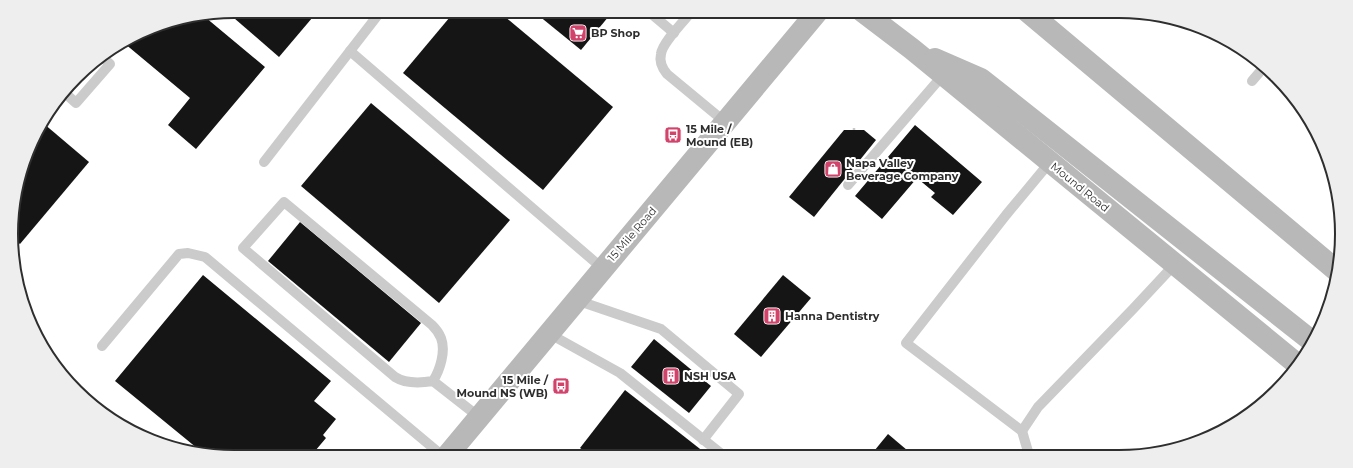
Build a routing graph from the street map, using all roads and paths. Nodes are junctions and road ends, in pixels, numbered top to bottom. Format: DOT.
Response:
graph roads {
  1 [pos="376,18"];
  2 [pos="656,18"];
  3 [pos="686,18"];
  4 [pos="812,18"];
  5 [pos="871,18"];
  6 [pos="1035,18"];
  7 [pos="674,33"];
  8 [pos="912,49"];
  9 [pos="350,51"];
  10 [pos="106,61"];
  11 [pos="1261,72"];
  12 [pos="943,75"];
  13 [pos="1252,82"];
  14 [pos="69,96"];
  15 [pos="725,122"];
  16 [pos="264,162"];
  17 [pos="1050,162"];
  18 [pos="848,186"];
  19 [pos="1175,264"];
  20 [pos="1332,267"];
  21 [pos="602,268"];
  22 [pos="576,300"];
  23 [pos="548,333"];
  24 [pos="1308,338"];
  25 [pos="102,346"];
  26 [pos="1293,361"];
  27 [pos="433,381"];
  28 [pos="479,416"];
  29 [pos="1022,431"];
  30 [pos="703,440"];
  31 [pos="437,450"];
  32 [pos="451,450"];
  33 [pos="716,450"];
  34 [pos="1028,450"];
  1 -- 9 [label="lane"];
  2 -- 7 [label="lane"];
  3 -- 7 [label="lane"];
  4 -- 15 [label="main road, 15 Mile Road"];
  5 -- 8 [label="main road, Mound Road"];
  6 -- 20 [label="main road"];
  7 -- 15 [label="lane"];
  8 -- 12 [label="main road, Mound Road"];
  8 -- 24 [label="main road"];
  9 -- 16 [label="lane"];
  9 -- 21 [label="lane"];
  10 -- 14 [label="lane"];
  11 -- 13 [label="lane"];
  12 -- 17 [label="main road, Mound Road"];
  12 -- 18 [label="lane"];
  15 -- 21 [label="main road, 15 Mile Road"];
  17 -- 19 [label="main road, Mound Road"];
  17 -- 29 [label="lane"];
  19 -- 26 [label="main road, Mound Road"];
  19 -- 29 [label="lane"];
  21 -- 22 [label="main road, 15 Mile Road"];
  22 -- 23 [label="main road, 15 Mile Road"];
  22 -- 30 [label="lane"];
  23 -- 28 [label="main road, 15 Mile Road"];
  23 -- 30 [label="lane"];
  25 -- 31 [label="lane"];
  27 -- 27 [label="lane"];
  27 -- 28 [label="lane"];
  28 -- 32 [label="main road, 15 Mile Road"];
  29 -- 34 [label="lane"];
  30 -- 33 [label="lane"];
}
